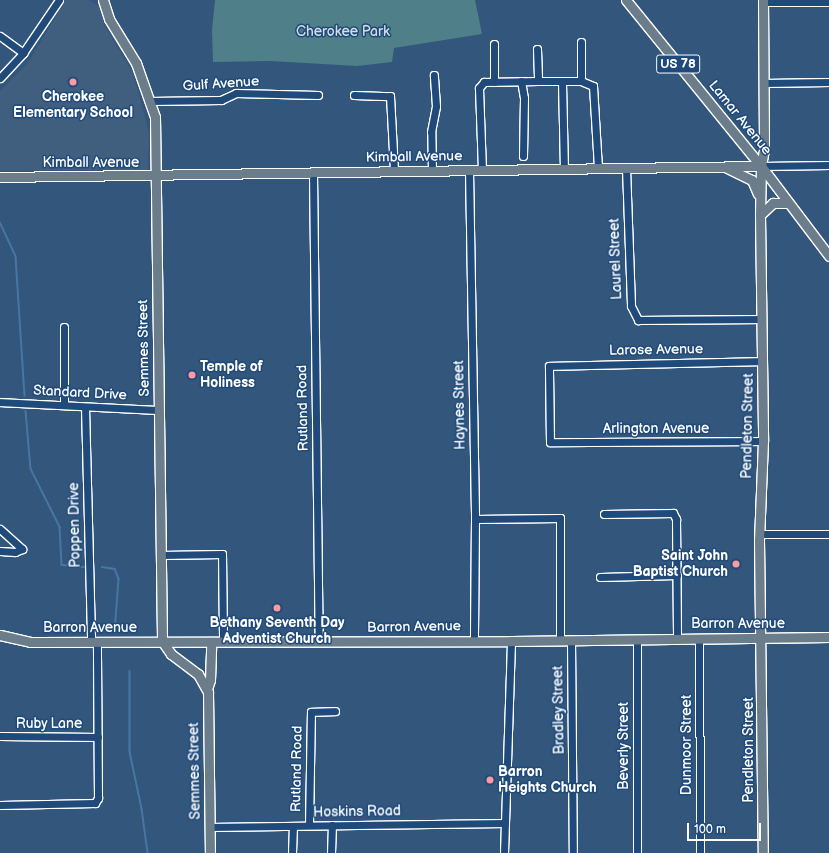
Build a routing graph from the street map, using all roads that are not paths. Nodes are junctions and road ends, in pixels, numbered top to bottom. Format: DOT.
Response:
graph roads {
  1 [pos="59,0"];
  2 [pos="102,0"];
  3 [pos="626,0"];
  4 [pos="763,1"];
  5 [pos="829,2"];
  6 [pos="0,36"];
  7 [pos="581,42"];
  8 [pos="494,44"];
  9 [pos="537,48"];
  10 [pos="23,53"];
  11 [pos="434,75"];
  12 [pos="0,78"];
  13 [pos="521,81"];
  14 [pos="538,81"];
  15 [pos="581,81"];
  16 [pos="494,82"];
  17 [pos="562,82"];
  18 [pos="764,82"];
  19 [pos="829,82"];
  20 [pos="318,95"];
  21 [pos="354,95"];
  22 [pos="150,101"];
  23 [pos="523,156"];
  24 [pos="829,165"];
  25 [pos="722,166"];
  26 [pos="760,166"];
  27 [pos="598,168"];
  28 [pos="626,168"];
  29 [pos="564,169"];
  30 [pos="469,170"];
  31 [pos="482,170"];
  32 [pos="394,171"];
  33 [pos="432,171"];
  34 [pos="313,173"];
  35 [pos="0,177"];
  36 [pos="156,177"];
  37 [pos="760,200"];
  38 [pos="788,203"];
  39 [pos="760,215"];
  40 [pos="819,244"];
  41 [pos="829,244"];
  42 [pos="829,256"];
  43 [pos="762,319"];
  44 [pos="64,327"];
  45 [pos="763,361"];
  46 [pos="0,402"];
  47 [pos="64,405"];
  48 [pos="85,407"];
  49 [pos="159,410"];
  50 [pos="763,441"];
  51 [pos="550,442"];
  52 [pos="604,514"];
  53 [pos="475,519"];
  54 [pos="0,529"];
  55 [pos="759,534"];
  56 [pos="829,534"];
  57 [pos="0,551"];
  58 [pos="161,555"];
  59 [pos="677,575"];
  60 [pos="600,577"];
  61 [pos="0,635"];
  62 [pos="761,637"];
  63 [pos="829,637"];
  64 [pos="677,638"];
  65 [pos="699,638"];
  66 [pos="637,639"];
  67 [pos="474,640"];
  68 [pos="560,640"];
  69 [pos="571,640"];
  70 [pos="162,641"];
  71 [pos="511,641"];
  72 [pos="94,642"];
  73 [pos="211,642"];
  74 [pos="224,642"];
  75 [pos="319,642"];
  76 [pos="207,689"];
  77 [pos="335,711"];
  78 [pos="0,736"];
  79 [pos="98,737"];
  80 [pos="0,805"];
  81 [pos="505,823"];
  82 [pos="309,825"];
  83 [pos="332,825"];
  84 [pos="293,826"];
  85 [pos="210,827"];
  86 [pos="210,853"];
  87 [pos="292,853"];
  88 [pos="331,853"];
  89 [pos="504,853"];
  90 [pos="573,853"];
  91 [pos="637,853"];
  92 [pos="700,853"];
  93 [pos="763,853"];
  1 -- 10 [label="street"];
  2 -- 22 [label="main road, Semmes Street"];
  3 -- 26 [label="main road, Lamar Avenue / US 78"];
  4 -- 5 [label="street"];
  4 -- 18 [label="main road, Pendleton Street"];
  6 -- 10 [label="street"];
  7 -- 15 [label="street"];
  8 -- 16 [label="street"];
  9 -- 14 [label="street"];
  10 -- 12 [label="street"];
  11 -- 33 [label="street"];
  13 -- 14 [label="street"];
  13 -- 16 [label="street"];
  13 -- 23 [label="street"];
  14 -- 17 [label="street"];
  15 -- 17 [label="street"];
  15 -- 27 [label="street"];
  16 -- 31 [label="street"];
  17 -- 29 [label="street"];
  18 -- 19 [label="street"];
  18 -- 26 [label="main road, Pendleton Street"];
  20 -- 22 [label="street, Gulf Avenue"];
  21 -- 32 [label="street"];
  22 -- 36 [label="main road, Semmes Street"];
  24 -- 26 [label="street, Kimball Avenue"];
  25 -- 26 [label="main road, Kimball Avenue"];
  25 -- 28 [label="main road, Kimball Avenue"];
  25 -- 37 [label="main road"];
  26 -- 37 [label="main road, Pendleton Street"];
  26 -- 38 [label="main road, Lamar Avenue / US 78"];
  27 -- 28 [label="main road, Kimball Avenue"];
  27 -- 29 [label="main road, Kimball Avenue"];
  28 -- 43 [label="street, Laurel Street"];
  29 -- 31 [label="main road, Kimball Avenue"];
  30 -- 31 [label="main road, Kimball Avenue"];
  30 -- 33 [label="main road, Kimball Avenue"];
  30 -- 53 [label="street, Haynes Street"];
  32 -- 33 [label="main road, Kimball Avenue"];
  32 -- 34 [label="main road, Kimball Avenue"];
  34 -- 36 [label="main road, Kimball Avenue"];
  34 -- 75 [label="street, Rutland Road"];
  35 -- 36 [label="main road, Kimball Avenue"];
  36 -- 49 [label="main road, Semmes Street"];
  37 -- 39 [label="main road, Pendleton Street"];
  38 -- 39 [label="main road"];
  38 -- 40 [label="main road, Lamar Avenue / US 78"];
  39 -- 43 [label="main road, Pendleton Street"];
  40 -- 41 [label="street"];
  40 -- 42 [label="main road, Lamar Avenue / US 78"];
  43 -- 45 [label="main road, Pendleton Street"];
  44 -- 47 [label="street"];
  45 -- 50 [label="main road, Pendleton Street"];
  45 -- 51 [label="street, Larose Avenue"];
  46 -- 47 [label="street, Standard Drive"];
  47 -- 48 [label="street, Standard Drive"];
  48 -- 49 [label="street, Standard Drive"];
  48 -- 72 [label="street, Poppen Drive"];
  49 -- 58 [label="main road, Semmes Street"];
  50 -- 51 [label="street, Arlington Avenue"];
  50 -- 55 [label="main road, Pendleton Street"];
  52 -- 59 [label="street"];
  53 -- 67 [label="street, Haynes Street"];
  53 -- 68 [label="street"];
  54 -- 57 [label="street"];
  55 -- 56 [label="street"];
  55 -- 62 [label="main road, Pendleton Street"];
  58 -- 70 [label="main road, Semmes Street"];
  58 -- 74 [label="street"];
  59 -- 60 [label="street"];
  59 -- 64 [label="street"];
  61 -- 72 [label="main road, Barron Avenue"];
  62 -- 63 [label="main road, Barron Avenue"];
  62 -- 65 [label="main road, Barron Avenue"];
  62 -- 93 [label="main road, Pendleton Street"];
  64 -- 65 [label="main road, Barron Avenue"];
  64 -- 66 [label="main road, Barron Avenue"];
  65 -- 92 [label="street, Dunmoor Street"];
  66 -- 69 [label="main road, Barron Avenue"];
  66 -- 91 [label="street, Beverly Street"];
  67 -- 71 [label="main road, Barron Avenue"];
  67 -- 75 [label="main road, Barron Avenue"];
  68 -- 69 [label="main road, Barron Avenue"];
  68 -- 71 [label="main road, Barron Avenue"];
  69 -- 90 [label="street, Bradley Street"];
  70 -- 72 [label="main road, Barron Avenue"];
  70 -- 73 [label="main road, Barron Avenue"];
  70 -- 76 [label="main road"];
  71 -- 81 [label="street"];
  72 -- 79 [label="street, Poppen Drive"];
  73 -- 74 [label="main road, Barron Avenue"];
  73 -- 76 [label="main road, Semmes Street"];
  74 -- 75 [label="main road, Barron Avenue"];
  76 -- 85 [label="main road, Semmes Street"];
  77 -- 82 [label="street, Rutland Road"];
  78 -- 79 [label="street, Ruby Lane"];
  79 -- 80 [label="street, Poppen Drive"];
  81 -- 83 [label="street, Hoskins Road"];
  81 -- 89 [label="street"];
  82 -- 83 [label="street, Hoskins Road"];
  82 -- 84 [label="street, Hoskins Road"];
  83 -- 88 [label="street"];
  84 -- 85 [label="street, Hoskins Road"];
  84 -- 87 [label="street"];
  85 -- 86 [label="main road, Semmes Street"];
}
